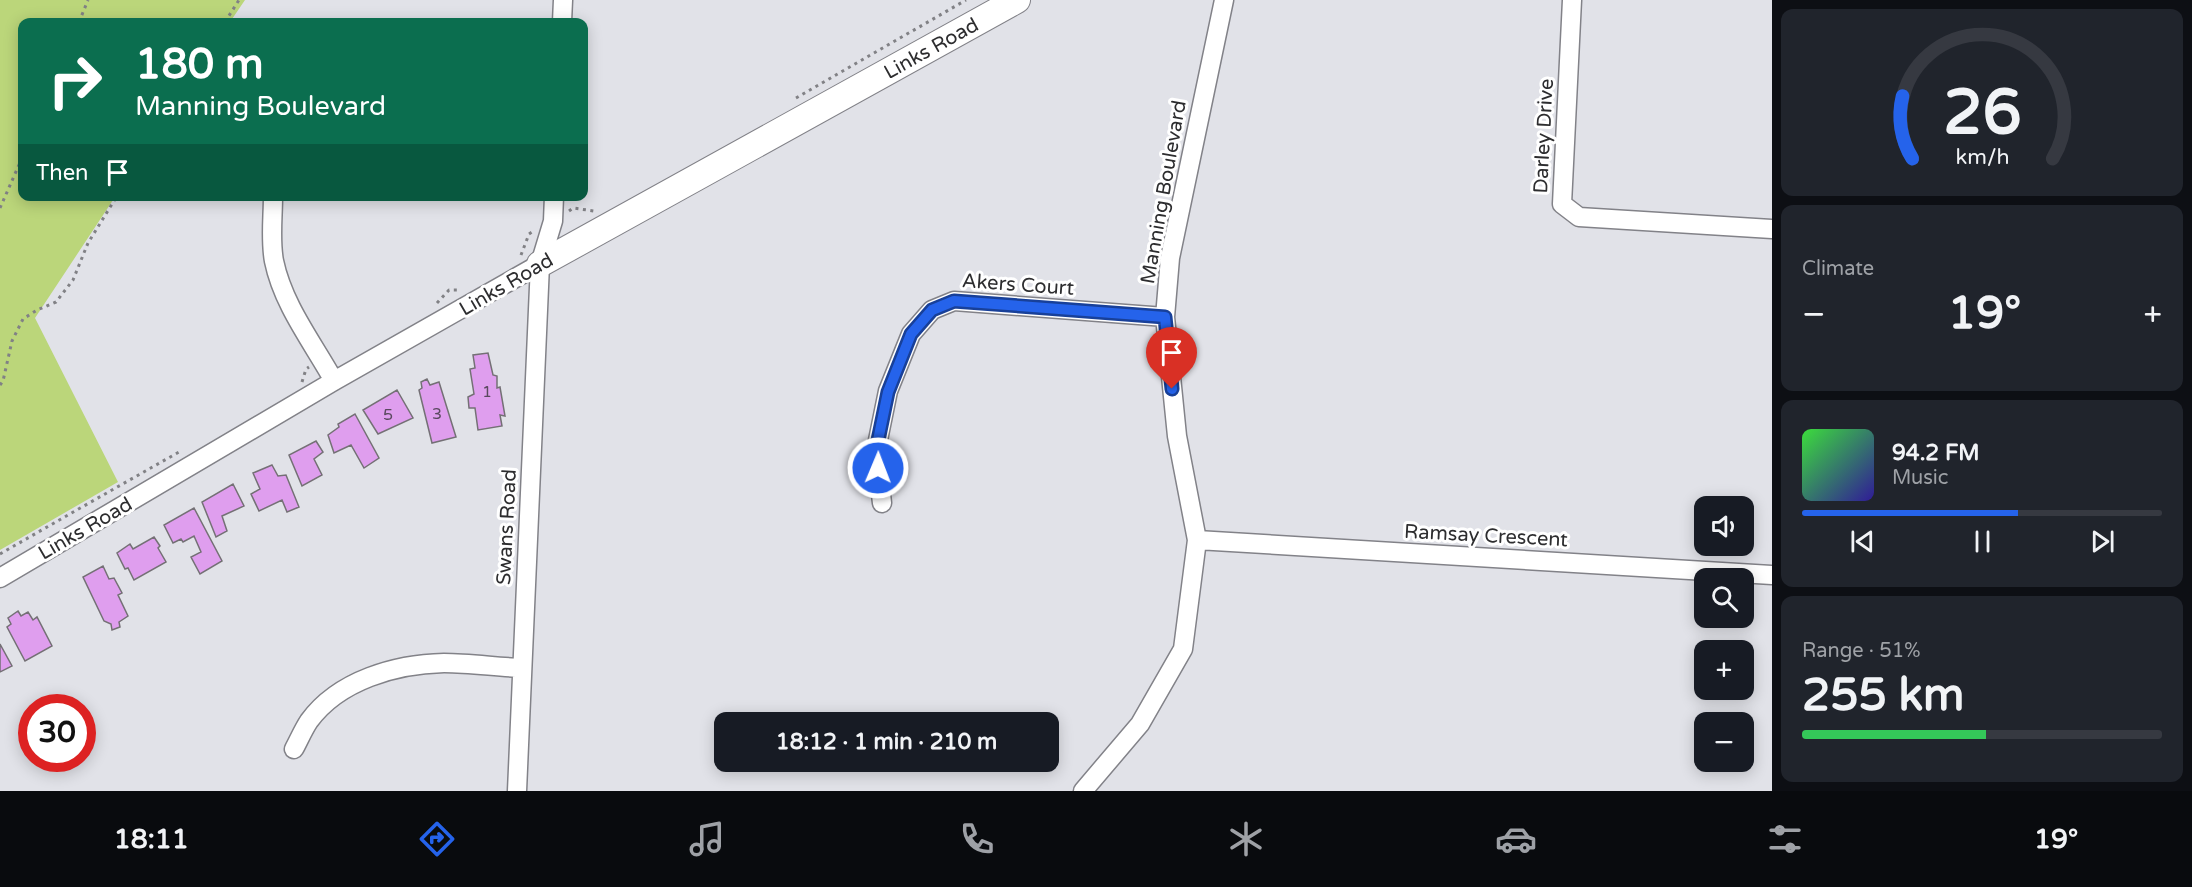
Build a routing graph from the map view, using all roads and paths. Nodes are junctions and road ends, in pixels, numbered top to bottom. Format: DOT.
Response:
graph roads {
  1 [pos="88,0"];
  2 [pos="239,0"];
  3 [pos="563,0"];
  4 [pos="966,0"];
  5 [pos="1017,0"];
  6 [pos="1224,0"];
  7 [pos="1572,0"];
  8 [pos="81,18"];
  9 [pos="228,18"];
  10 [pos="562,18"];
  11 [pos="792,100"];
  12 [pos="18,167"];
  13 [pos="114,201"];
  14 [pos="273,201"];
  15 [pos="554,201"];
  16 [pos="0,208"];
  17 [pos="597,212"];
  18 [pos="553,221"];
  19 [pos="1772,229"];
  20 [pos="540,264"];
  21 [pos="1165,317"];
  22 [pos="334,381"];
  23 [pos="0,385"];
  24 [pos="882,503"];
  25 [pos="1197,540"];
  26 [pos="1772,575"];
  27 [pos="0,578"];
  28 [pos="522,668"];
  29 [pos="294,749"];
  30 [pos="516,791"];
  31 [pos="1083,791"];
  1 -- 8 [label="path"];
  2 -- 9 [label="path"];
  3 -- 10 [label="street"];
  4 -- 11 [label="path"];
  5 -- 20 [label="street, Links Road"];
  6 -- 21 [label="street, Manning Boulevard"];
  7 -- 19 [label="street, Darley Drive"];
  12 -- 16 [label="path"];
  13 -- 23 [label="path"];
  14 -- 22 [label="street"];
  15 -- 18 [label="street, Swans Road"];
  17 -- 18 [label="path"];
  18 -- 20 [label="street, Swans Road"];
  20 -- 22 [label="street, Links Road"];
  20 -- 28 [label="street, Swans Road"];
  21 -- 24 [label="street, Akers Court"];
  21 -- 25 [label="street, Manning Boulevard"];
  22 -- 27 [label="street, Links Road"];
  25 -- 26 [label="street, Ramsay Crescent"];
  25 -- 31 [label="street, Manning Boulevard"];
  28 -- 29 [label="street"];
  28 -- 30 [label="street, Swans Road"];
}
